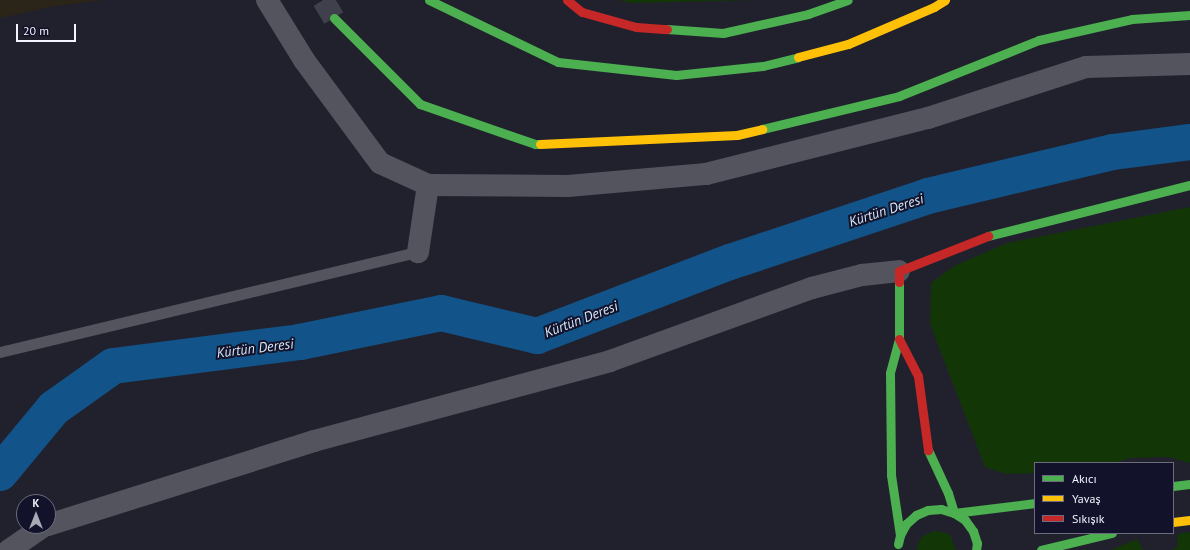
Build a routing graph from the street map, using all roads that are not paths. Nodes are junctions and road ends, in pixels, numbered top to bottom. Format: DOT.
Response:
graph roads {
  1 [pos="267,0"];
  2 [pos="429,0"];
  3 [pos="567,0"];
  4 [pos="848,0"];
  5 [pos="945,0"];
  6 [pos="1190,15"];
  7 [pos="334,18"];
  8 [pos="1190,64"];
  9 [pos="428,185"];
  10 [pos="1190,185"];
  11 [pos="418,252"];
  12 [pos="899,271"];
  13 [pos="899,339"];
  14 [pos="0,352"];
  15 [pos="1190,484"];
  16 [pos="1174,486"];
  17 [pos="1034,503"];
  18 [pos="954,513"];
  19 [pos="1190,520"];
  20 [pos="1174,522"];
  21 [pos="56,523"];
  22 [pos="32,534"];
  23 [pos="1108,534"];
  24 [pos="900,535"];
  25 [pos="1054,548"];
  26 [pos="9,550"];
  27 [pos="897,550"];
  28 [pos="976,550"];
  29 [pos="1041,550"];
  1 -- 9 [label="street"];
  2 -- 5 [label="main road"];
  3 -- 4 [label="main road"];
  6 -- 7 [label="main road"];
  8 -- 9 [label="street"];
  9 -- 11 [label="street"];
  10 -- 12 [label="main road"];
  11 -- 14 [label="lane"];
  12 -- 13 [label="main road"];
  12 -- 21 [label="street"];
  13 -- 18 [label="main road"];
  13 -- 24 [label="main road"];
  15 -- 16 [label="main road"];
  17 -- 18 [label="main road"];
  18 -- 24 [label="main road"];
  18 -- 28 [label="main road"];
  19 -- 20 [label="main road"];
  22 -- 26 [label="street"];
  23 -- 25 [label="main road"];
  24 -- 27 [label="main road"];
  25 -- 29 [label="main road"];
}
